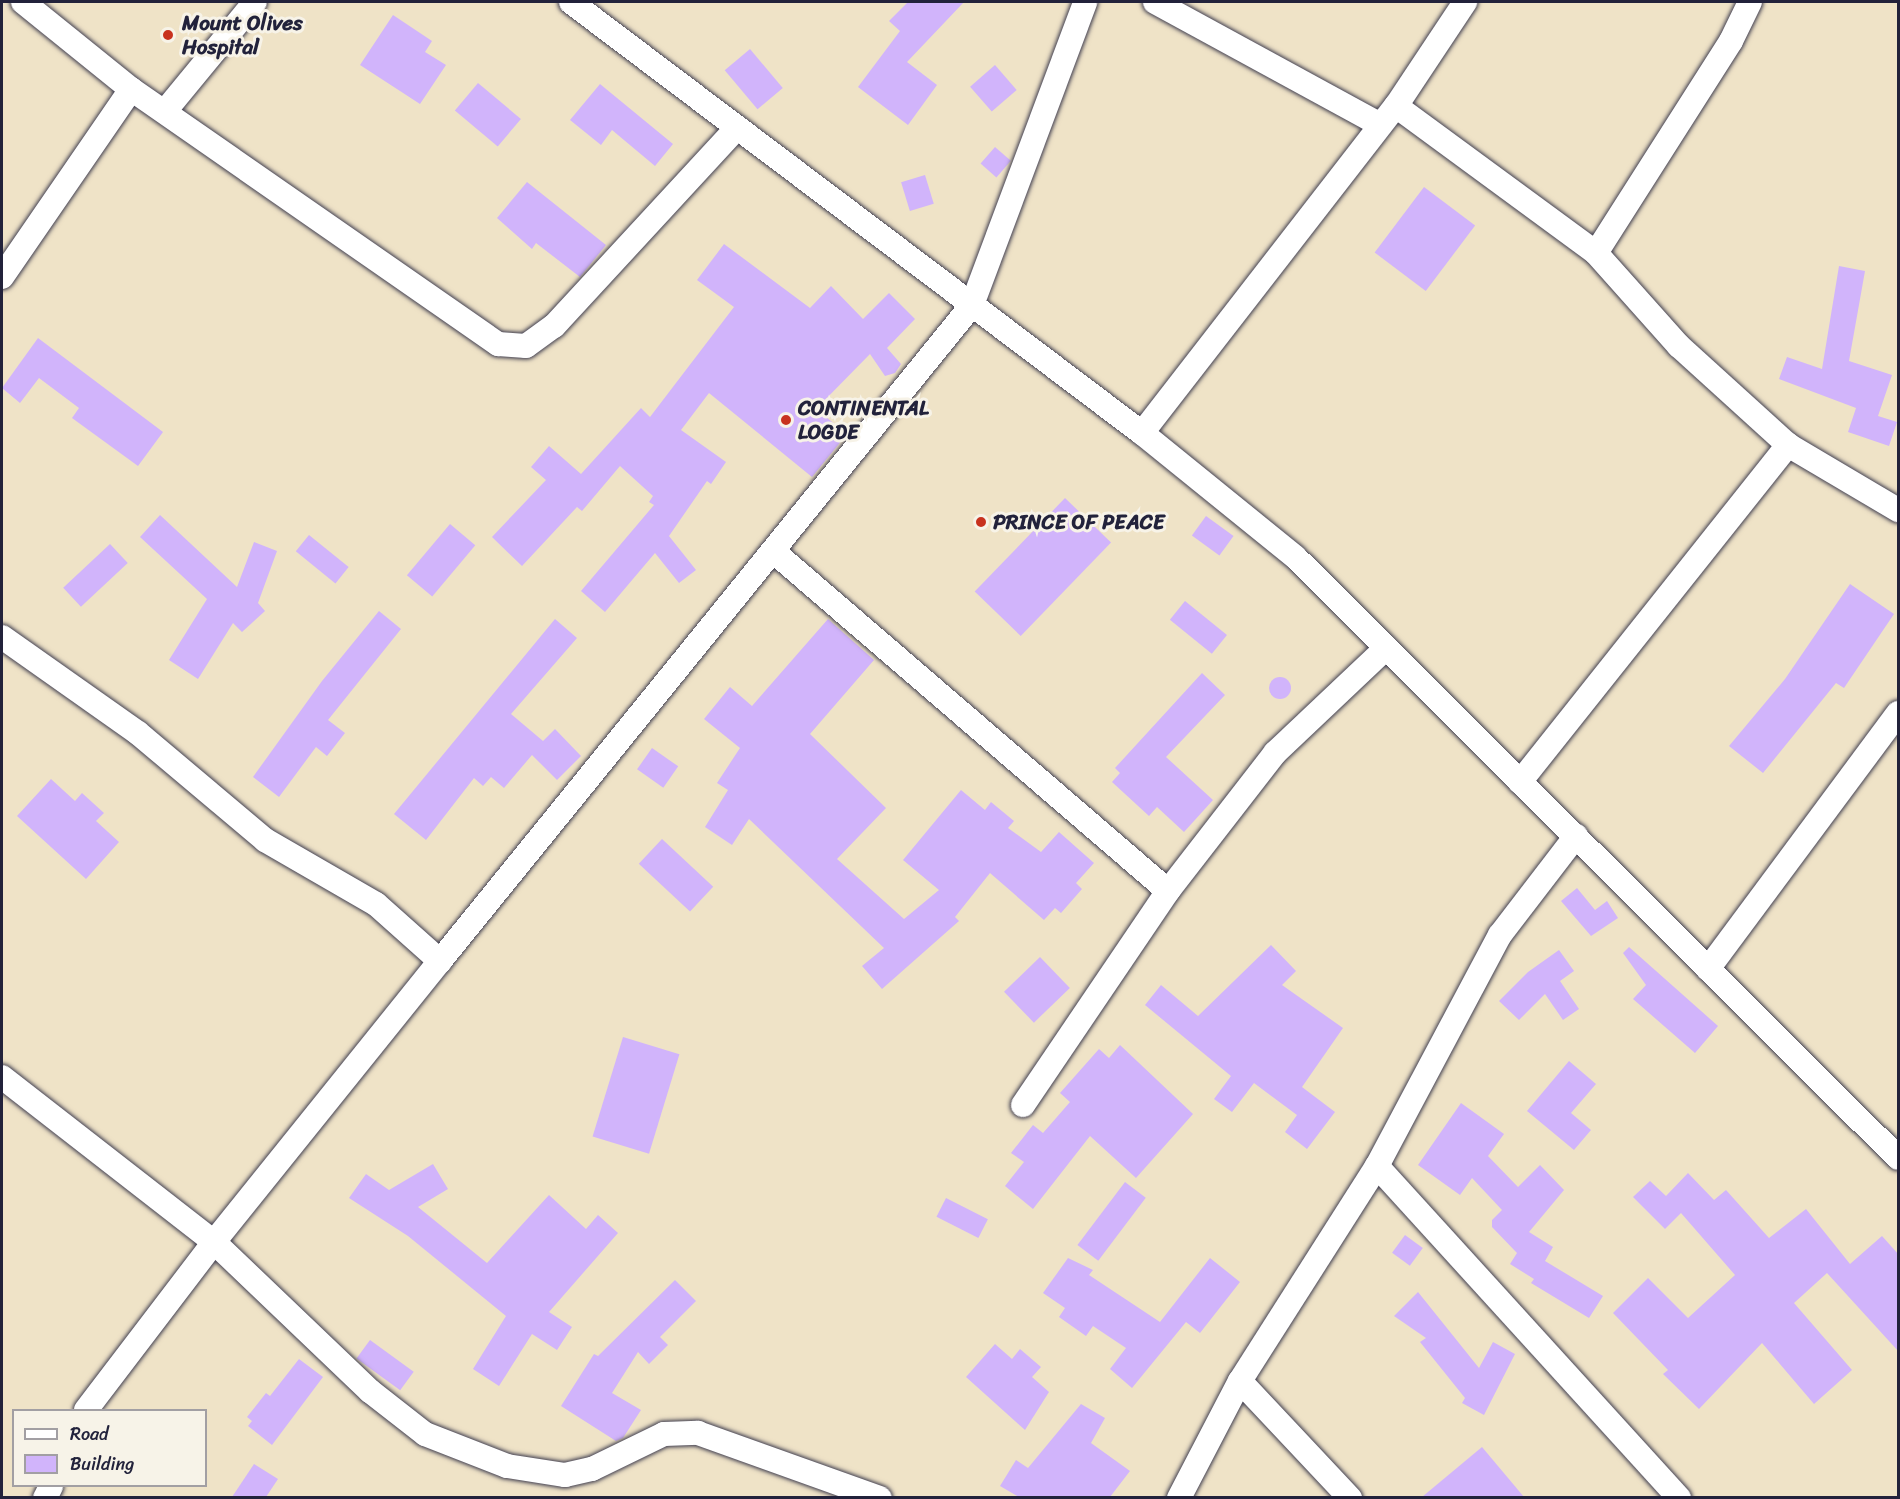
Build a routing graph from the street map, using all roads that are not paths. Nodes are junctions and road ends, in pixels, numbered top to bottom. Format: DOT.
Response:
graph roads {
  1 [pos="23,2"];
  2 [pos="255,2"];
  3 [pos="571,2"];
  4 [pos="1085,2"];
  5 [pos="1155,2"];
  6 [pos="1465,2"];
  7 [pos="1750,2"];
  8 [pos="131,89"];
  9 [pos="1396,106"];
  10 [pos="165,111"];
  11 [pos="1379,124"];
  12 [pos="737,128"];
  13 [pos="1596,253"];
  14 [pos="2,277"];
  15 [pos="972,305"];
  16 [pos="1142,433"];
  17 [pos="1788,445"];
  18 [pos="1899,510"];
  19 [pos="773,551"];
  20 [pos="2,637"];
  21 [pos="1386,648"];
  22 [pos="1899,713"];
  23 [pos="1520,782"];
  24 [pos="1576,836"];
  25 [pos="1168,891"];
  26 [pos="440,961"];
  27 [pos="1708,969"];
  28 [pos="2,1077"];
  29 [pos="1023,1105"];
  30 [pos="1899,1158"];
  31 [pos="1377,1166"];
  32 [pos="214,1242"];
  33 [pos="1240,1382"];
  34 [pos="87,1409"];
  35 [pos="880,1497"];
  36 [pos="1179,1497"];
  37 [pos="1350,1497"];
  38 [pos="1679,1497"];
  1 -- 8 [label="street"];
  2 -- 10 [label="street"];
  3 -- 12 [label="street"];
  4 -- 15 [label="street"];
  5 -- 11 [label="street"];
  6 -- 9 [label="street"];
  7 -- 13 [label="street"];
  8 -- 10 [label="street"];
  8 -- 14 [label="street"];
  9 -- 11 [label="street"];
  9 -- 13 [label="street"];
  10 -- 12 [label="street"];
  11 -- 16 [label="street"];
  12 -- 15 [label="street"];
  13 -- 17 [label="street"];
  15 -- 16 [label="street"];
  15 -- 19 [label="street"];
  16 -- 21 [label="street"];
  17 -- 18 [label="street"];
  17 -- 23 [label="street"];
  19 -- 25 [label="street"];
  19 -- 26 [label="street"];
  20 -- 26 [label="street"];
  21 -- 23 [label="street"];
  21 -- 25 [label="street"];
  22 -- 27 [label="street"];
  23 -- 24 [label="street"];
  24 -- 27 [label="street"];
  24 -- 31 [label="street"];
  25 -- 29 [label="street"];
  26 -- 32 [label="street"];
  27 -- 30 [label="street"];
  28 -- 32 [label="street"];
  31 -- 33 [label="street"];
  31 -- 38 [label="street"];
  32 -- 34 [label="street"];
  32 -- 35 [label="street"];
  33 -- 36 [label="street"];
  33 -- 37 [label="street"];
}
